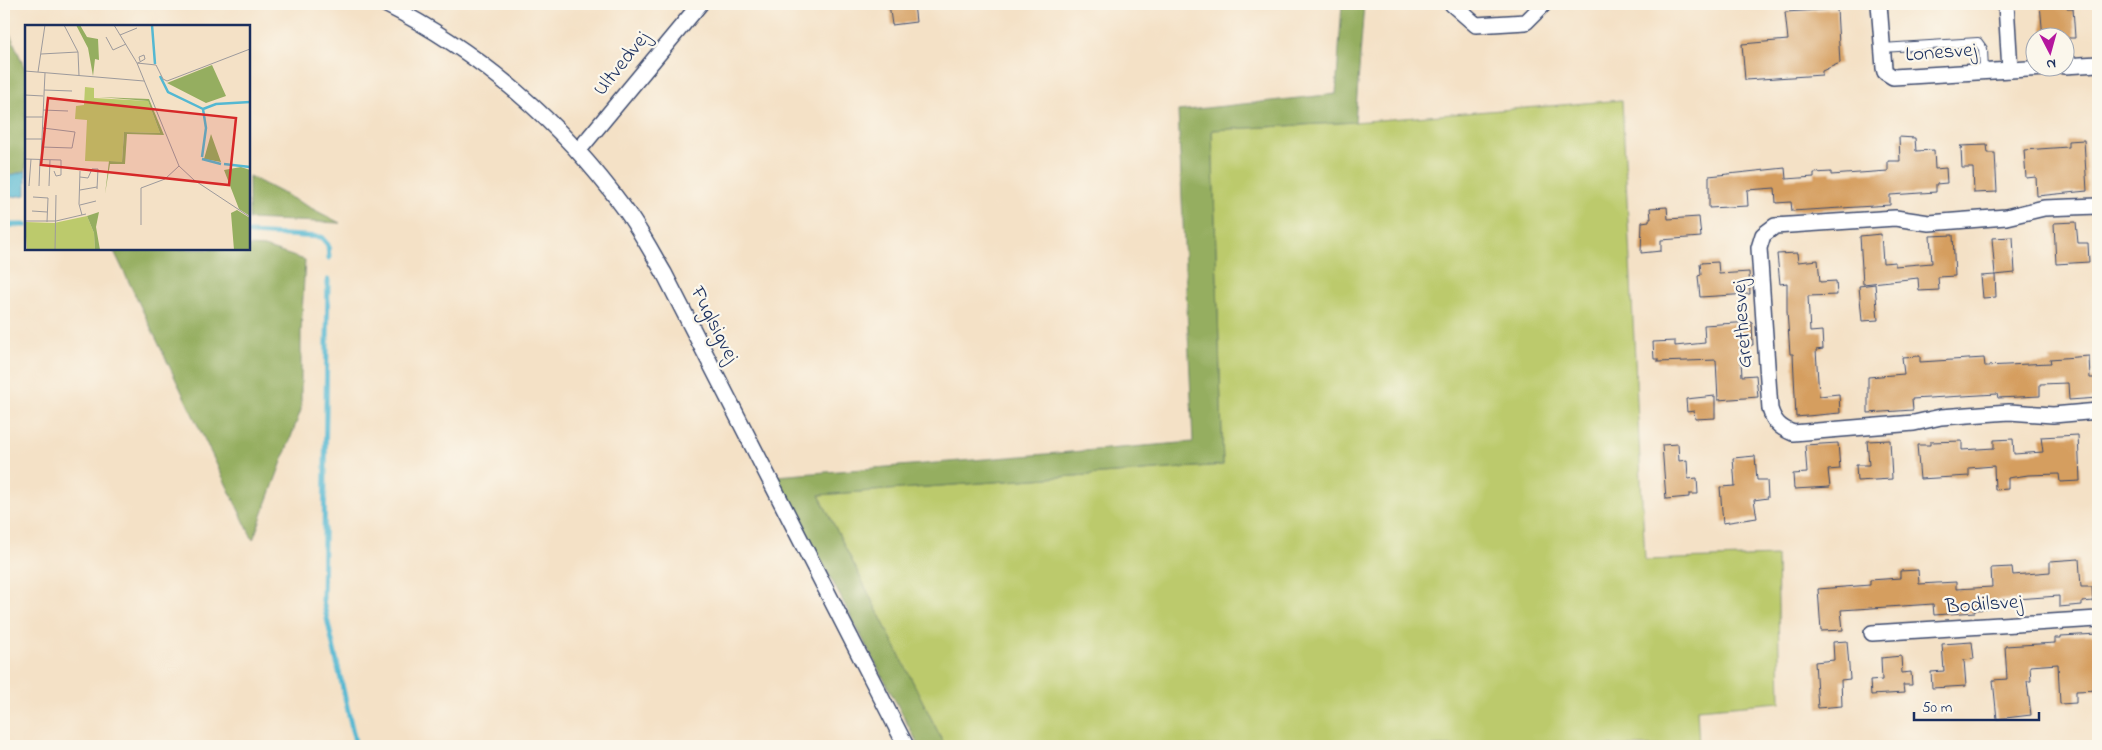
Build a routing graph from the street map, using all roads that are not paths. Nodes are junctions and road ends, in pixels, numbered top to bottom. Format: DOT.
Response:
graph roads {
  1 [pos="385,4"];
  2 [pos="700,4"];
  3 [pos="1452,4"];
  4 [pos="1544,4"];
  5 [pos="1879,4"];
  6 [pos="2006,4"];
  7 [pos="1882,48"];
  8 [pos="2098,64"];
  9 [pos="2074,65"];
  10 [pos="2024,69"];
  11 [pos="2010,70"];
  12 [pos="1984,72"];
  13 [pos="578,151"];
  14 [pos="2098,206"];
  15 [pos="2098,411"];
  16 [pos="2098,619"];
  17 [pos="1872,633"];
  18 [pos="906,746"];
  1 -- 13 [label="street, Fuglsigvej"];
  2 -- 13 [label="street, Ultvedvej"];
  3 -- 4 [label="street"];
  5 -- 7 [label="street, Lonesvej"];
  6 -- 11 [label="street"];
  7 -- 12 [label="street, Lonesvej"];
  7 -- 12 [label="lane"];
  8 -- 9 [label="street"];
  10 -- 11 [label="street, Lonesvej"];
  11 -- 12 [label="street, Lonesvej"];
  13 -- 18 [label="street, Fuglsigvej"];
  14 -- 15 [label="street, Grethesvej"];
  16 -- 17 [label="street, Bodilsvej"];
}
